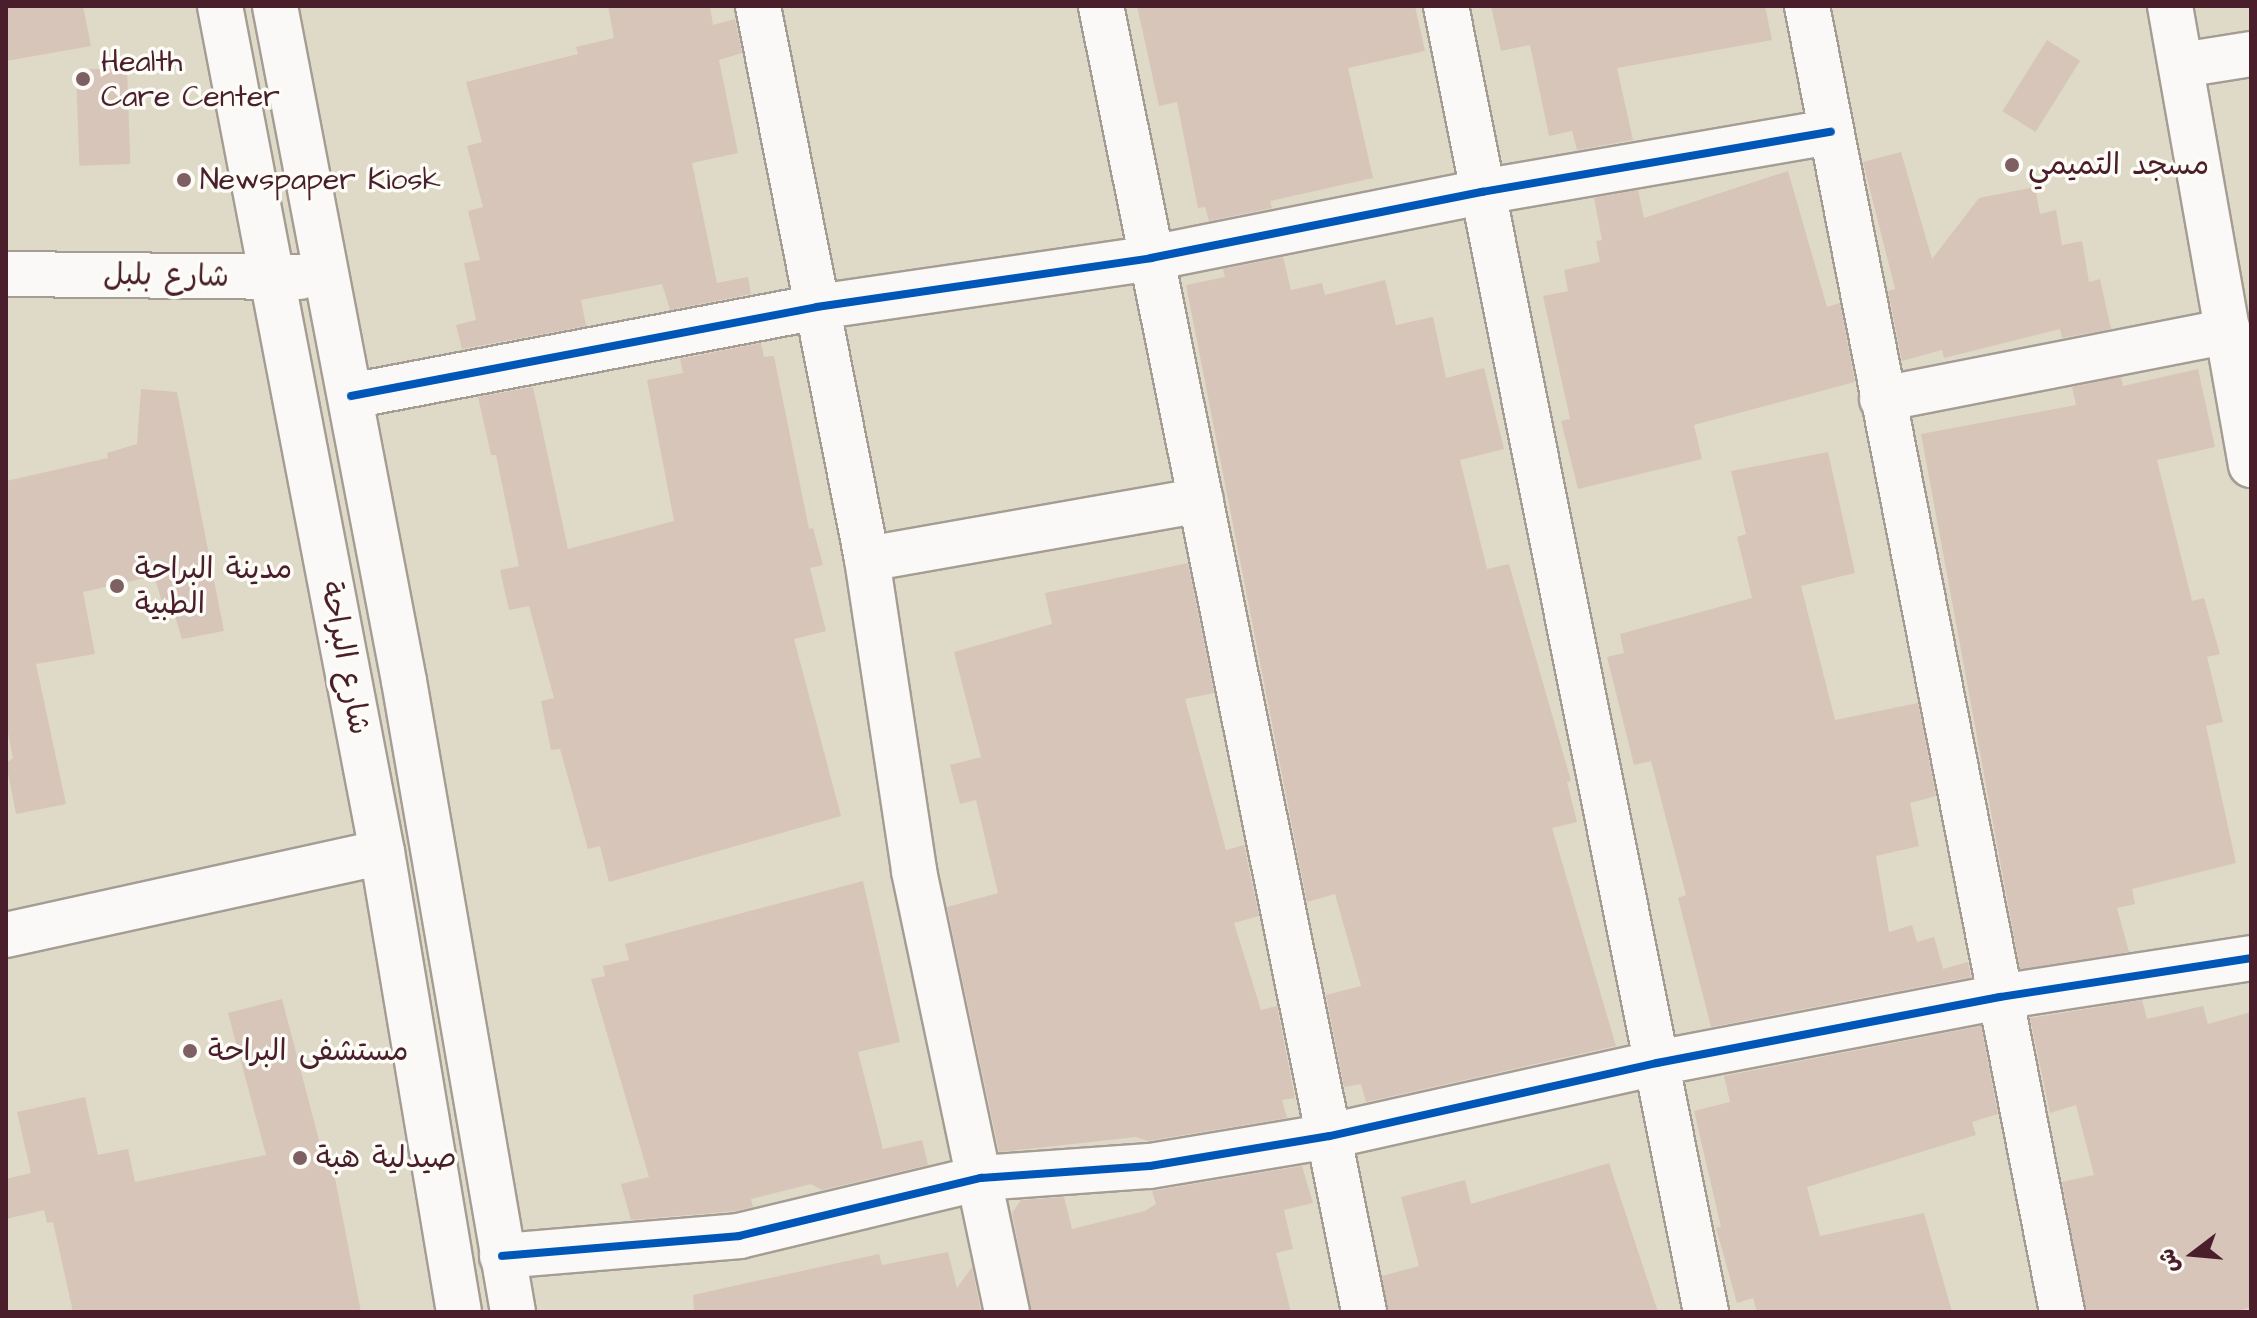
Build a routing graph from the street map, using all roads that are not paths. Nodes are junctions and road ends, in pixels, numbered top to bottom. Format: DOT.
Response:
graph roads {
  1 [pos="220,6"];
  2 [pos="275,6"];
  3 [pos="758,6"];
  4 [pos="1101,6"];
  5 [pos="1446,6"];
  6 [pos="1807,6"];
  7 [pos="2170,6"];
  8 [pos="2251,54"];
  9 [pos="2182,65"];
  10 [pos="1831,132"];
  11 [pos="1482,192"];
  12 [pos="1151,258"];
  13 [pos="6,274"];
  14 [pos="327,277"];
  15 [pos="271,278"];
  16 [pos="817,307"];
  17 [pos="2228,331"];
  18 [pos="351,396"];
  19 [pos="1882,399"];
  20 [pos="2251,465"];
  21 [pos="1201,500"];
  22 [pos="867,559"];
  23 [pos="382,852"];
  24 [pos="6,935"];
  25 [pos="2251,958"];
  26 [pos="2000,997"];
  27 [pos="1657,1063"];
  28 [pos="1330,1136"];
  29 [pos="981,1178"];
  30 [pos="502,1256"];
  31 [pos="459,1312"];
  32 [pos="513,1312"];
  33 [pos="1007,1312"];
  34 [pos="1364,1312"];
  35 [pos="1706,1312"];
  36 [pos="2062,1312"];
  1 -- 15 [label="street, شارع البراحة"];
  2 -- 14 [label="street, شارع البراحة"];
  3 -- 16 [label="street"];
  4 -- 12 [label="street"];
  5 -- 11 [label="street"];
  6 -- 10 [label="street"];
  7 -- 9 [label="street"];
  8 -- 9 [label="street"];
  9 -- 17 [label="street"];
  10 -- 11 [label="street"];
  10 -- 19 [label="street"];
  11 -- 12 [label="street"];
  11 -- 27 [label="street"];
  12 -- 16 [label="street"];
  12 -- 21 [label="street"];
  13 -- 15 [label="street, شارع بلبل"];
  14 -- 15 [label="street, شارع بلبل"];
  14 -- 18 [label="street, شارع البراحة"];
  15 -- 23 [label="street, شارع البراحة"];
  16 -- 18 [label="street"];
  16 -- 22 [label="street"];
  17 -- 19 [label="street"];
  17 -- 20 [label="street"];
  18 -- 30 [label="street, شارع البراحة"];
  19 -- 26 [label="street"];
  21 -- 22 [label="street"];
  21 -- 28 [label="street"];
  22 -- 29 [label="street"];
  23 -- 24 [label="street"];
  23 -- 31 [label="street, شارع البراحة"];
  25 -- 26 [label="street"];
  26 -- 27 [label="street"];
  26 -- 36 [label="street"];
  27 -- 28 [label="street"];
  27 -- 35 [label="street"];
  28 -- 29 [label="street"];
  28 -- 34 [label="street"];
  29 -- 30 [label="street"];
  29 -- 33 [label="street"];
  30 -- 32 [label="street, شارع البراحة"];
}
